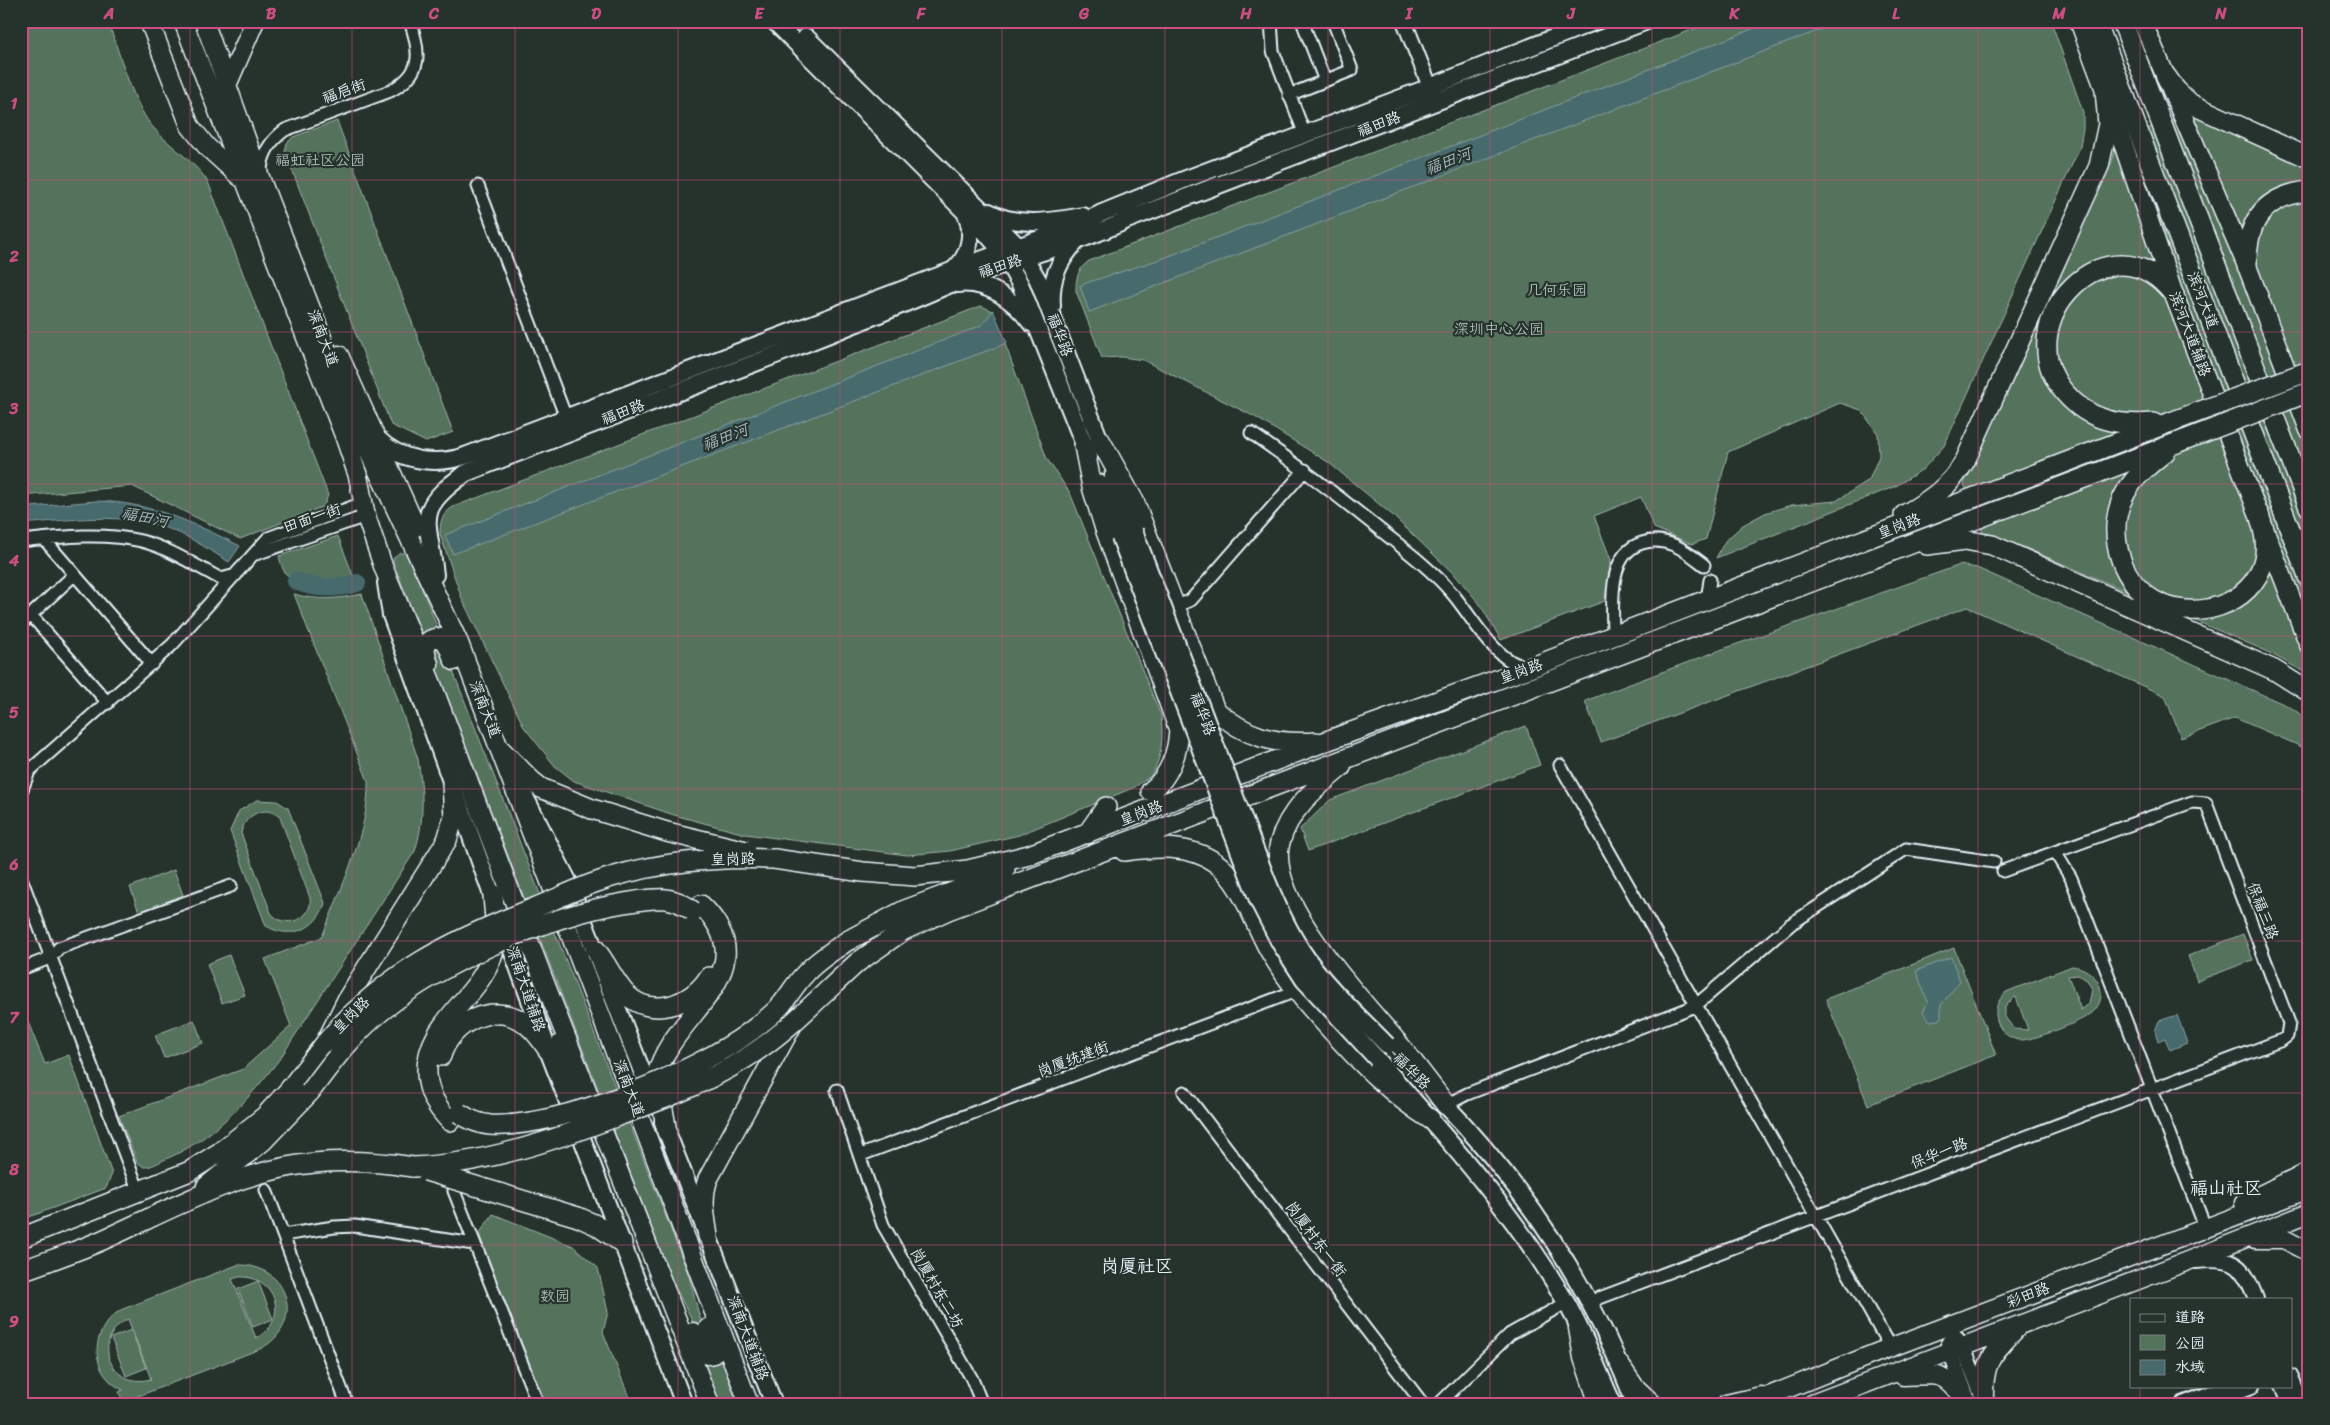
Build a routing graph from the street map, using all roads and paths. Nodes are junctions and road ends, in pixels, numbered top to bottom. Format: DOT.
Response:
graph roads {
  1 [pos="149,21"];
  2 [pos="183,21"];
  3 [pos="204,21"];
  4 [pos="255,21"];
  5 [pos="410,21"];
  6 [pos="774,21"];
  7 [pos="790,21"];
  8 [pos="1271,21"];
  9 [pos="1302,21"];
  10 [pos="1333,21"];
  11 [pos="1404,21"];
  12 [pos="1596,21"];
  13 [pos="1647,21"];
  14 [pos="2079,21"];
  15 [pos="2096,21"];
  16 [pos="2122,21"];
  17 [pos="2134,21"];
  18 [pos="2142,21"];
  19 [pos="2166,76"];
  20 [pos="1325,81"];
  21 [pos="228,83"];
  22 [pos="2105,90"];
  23 [pos="1289,94"];
  24 [pos="1433,95"];
  25 [pos="2153,101"];
  26 [pos="1304,135"];
  27 [pos="2309,158"];
  28 [pos="254,184"];
  29 [pos="478,186"];
  30 [pos="2309,191"];
  31 [pos="972,208"];
  32 [pos="1102,213"];
  33 [pos="1077,241"];
  34 [pos="1022,252"];
  35 [pos="1006,257"];
  36 [pos="2247,266"];
  37 [pos="948,279"];
  38 [pos="2174,294"];
  39 [pos="1053,317"];
  40 [pos="318,325"];
  41 [pos="1040,334"];
  42 [pos="2309,371"];
  43 [pos="2309,392"];
  44 [pos="2171,422"];
  45 [pos="568,425"];
  46 [pos="2309,430"];
  47 [pos="1251,432"];
  48 [pos="378,438"];
  49 [pos="2179,442"];
  50 [pos="1092,443"];
  51 [pos="1305,470"];
  52 [pos="2309,507"];
  53 [pos="364,510"];
  54 [pos="2259,514"];
  55 [pos="1127,534"];
  56 [pos="1868,538"];
  57 [pos="44,539"];
  58 [pos="24,542"];
  59 [pos="2296,546"];
  60 [pos="1858,562"];
  61 [pos="1704,566"];
  62 [pos="384,569"];
  63 [pos="74,575"];
  64 [pos="236,575"];
  65 [pos="435,575"];
  66 [pos="2309,579"];
  67 [pos="2309,589"];
  68 [pos="441,604"];
  69 [pos="1175,607"];
  70 [pos="31,615"];
  71 [pos="21,624"];
  72 [pos="1613,636"];
  73 [pos="2309,645"];
  74 [pos="152,664"];
  75 [pos="1532,667"];
  76 [pos="432,684"];
  77 [pos="2309,692"];
  78 [pos="1208,696"];
  79 [pos="108,703"];
  80 [pos="483,705"];
  81 [pos="1171,707"];
  82 [pos="1329,740"];
  83 [pos="500,749"];
  84 [pos="1353,757"];
  85 [pos="21,758"];
  86 [pos="1560,765"];
  87 [pos="25,776"];
  88 [pos="452,785"];
  89 [pos="1151,791"];
  90 [pos="21,792"];
  91 [pos="1106,807"];
  92 [pos="1087,834"];
  93 [pos="2055,852"];
  94 [pos="1101,853"];
  95 [pos="1029,855"];
  96 [pos="774,858"];
  97 [pos="21,878"];
  98 [pos="1284,880"];
  99 [pos="231,886"];
  100 [pos="492,894"];
  101 [pos="565,896"];
  102 [pos="1242,898"];
  103 [pos="697,908"];
  104 [pos="595,949"];
  105 [pos="50,958"];
  106 [pos="21,969"];
  107 [pos="543,978"];
  108 [pos="1296,991"];
  109 [pos="1695,1006"];
  110 [pos="2290,1023"];
  111 [pos="792,1024"];
  112 [pos="326,1042"];
  113 [pos="548,1050"];
  114 [pos="2152,1089"];
  115 [pos="837,1090"];
  116 [pos="1184,1092"];
  117 [pos="1446,1105"];
  118 [pos="454,1117"];
  119 [pos="1430,1119"];
  120 [pos="667,1132"];
  121 [pos="575,1134"];
  122 [pos="861,1154"];
  123 [pos="413,1167"];
  124 [pos="2309,1171"];
  125 [pos="2309,1189"];
  126 [pos="266,1190"];
  127 [pos="454,1191"];
  128 [pos="139,1192"];
  129 [pos="193,1197"];
  130 [pos="2309,1213"];
  131 [pos="1816,1216"];
  132 [pos="2205,1227"];
  133 [pos="283,1235"];
  134 [pos="708,1236"];
  135 [pos="21,1238"];
  136 [pos="2237,1241"];
  137 [pos="622,1243"];
  138 [pos="474,1244"];
  139 [pos="2309,1252"];
  140 [pos="694,1262"];
  141 [pos="2185,1262"];
  142 [pos="21,1271"];
  143 [pos="661,1276"];
  144 [pos="2256,1298"];
  145 [pos="1589,1302"];
  146 [pos="1566,1303"];
  147 [pos="1947,1326"];
  148 [pos="2020,1326"];
  149 [pos="1578,1328"];
  150 [pos="1956,1349"];
  151 [pos="1883,1350"];
  152 [pos="1620,1365"];
  153 [pos="1887,1376"];
  154 [pos="2292,1379"];
  155 [pos="2224,1388"];
  156 [pos="2247,1388"];
  157 [pos="2283,1388"];
  158 [pos="1769,1395"];
  159 [pos="1828,1400"];
  160 [pos="1977,1403"];
  161 [pos="347,1404"];
  162 [pos="538,1404"];
  163 [pos="684,1404"];
  164 [pos="710,1404"];
  165 [pos="749,1404"];
  166 [pos="774,1404"];
  167 [pos="982,1404"];
  168 [pos="1423,1404"];
  169 [pos="1440,1404"];
  170 [pos="1599,1404"];
  171 [pos="1613,1404"];
  172 [pos="1635,1404"];
  173 [pos="1653,1404"];
  174 [pos="1726,1404"];
  175 [pos="1749,1404"];
  176 [pos="1802,1404"];
  177 [pos="1812,1404"];
  178 [pos="2182,1404"];
  179 [pos="2206,1404"];
  180 [pos="2289,1404"];
  181 [pos="2302,1404"];
  1 -- 28 [label="main road"];
  2 -- 28 [label="main road, 深南大道"];
  3 -- 21 [label="main road, 深南大道"];
  4 -- 21 [label="main road"];
  5 -- 28 [label="street, 福启街"];
  6 -- 31 [label="main road, 福华路"];
  7 -- 31 [label="main road, 福华路"];
  8 -- 23 [label="street"];
  9 -- 20 [label="street"];
  10 -- 20 [label="street"];
  11 -- 24 [label="street"];
  12 -- 24 [label="main road, 福田路"];
  13 -- 24 [label="main road, 福田路"];
  14 -- 22 [label="main road, 滨河大道辅路"];
  15 -- 59 [label="highway, 滨河大道"];
  16 -- 25 [label="highway, 滨河大道"];
  17 -- 25 [label="highway"];
  18 -- 19 [label="main road"];
  19 -- 27 [label="highway"];
  19 -- 36 [label="main road"];
  20 -- 23 [label="street"];
  21 -- 28 [label="main road, 深南大道"];
  22 -- 38 [label="main road, 滨河大道辅路"];
  22 -- 56 [label="highway"];
  23 -- 26 [label="street"];
  24 -- 26 [label="main road, 福田路"];
  24 -- 33 [label="main road, 福田路"];
  25 -- 52 [label="highway, 滨河大道"];
  26 -- 32 [label="main road, 福田路"];
  28 -- 40 [label="main road, 深南大道"];
  28 -- 53 [label="main road, 深南大道"];
  29 -- 45 [label="street"];
  30 -- 36 [label="highway"];
  31 -- 32 [label="main road"];
  31 -- 34 [label="main road, 福华路"];
  31 -- 35 [label="main road, 福华路"];
  31 -- 37 [label="main road"];
  32 -- 34 [label="main road, 福田路"];
  33 -- 34 [label="main road, 福田路"];
  33 -- 39 [label="main road"];
  34 -- 35 [label="main road, 福田路"];
  34 -- 39 [label="main road, 福华路"];
  35 -- 37 [label="main road, 福田路"];
  35 -- 41 [label="main road, 福华路"];
  36 -- 46 [label="main road"];
  37 -- 41 [label="main road"];
  37 -- 45 [label="main road, 福田路"];
  38 -- 44 [label="highway"];
  38 -- 54 [label="main road, 滨河大道辅路"];
  39 -- 50 [label="main road, 福华路"];
  40 -- 48 [label="main road"];
  40 -- 68 [label="main road, 深南大道"];
  41 -- 50 [label="main road, 福华路"];
  42 -- 44 [label="highway, 皇岗路, bridge"];
  43 -- 49 [label="highway, 皇岗路, bridge"];
  44 -- 56 [label="highway, 皇岗路"];
  45 -- 48 [label="main road, 福田路"];
  45 -- 65 [label="main road, 福田路"];
  47 -- 51 [label="street"];
  48 -- 65 [label="main road"];
  49 -- 54 [label="highway"];
  49 -- 60 [label="highway, 皇岗路"];
  50 -- 55 [label="main road, 福华路"];
  50 -- 69 [label="highway"];
  50 -- 81 [label="highway"];
  51 -- 69 [label="street"];
  51 -- 75 [label="street"];
  53 -- 62 [label="main road, 深南大道"];
  53 -- 64 [label="street, 田面一街"];
  54 -- 73 [label="main road, 滨河大道辅路"];
  55 -- 117 [label="main road, 福华路, bridge"];
  55 -- 119 [label="main road, 福华路, bridge"];
  56 -- 72 [label="highway, 皇岗路"];
  57 -- 58 [label="street"];
  57 -- 63 [label="street"];
  57 -- 64 [label="street"];
  59 -- 66 [label="highway, 滨河大道"];
  59 -- 67 [label="highway"];
  60 -- 77 [label="highway"];
  60 -- 84 [label="highway, 皇岗路"];
  61 -- 72 [label="street"];
  62 -- 76 [label="main road, 深南大道"];
  62 -- 88 [label="main road, 深南大道辅路"];
  63 -- 70 [label="street"];
  63 -- 74 [label="street"];
  64 -- 74 [label="street"];
  65 -- 68 [label="main road"];
  68 -- 80 [label="main road, 深南大道"];
  69 -- 78 [label="highway"];
  70 -- 71 [label="street"];
  70 -- 79 [label="street"];
  72 -- 75 [label="highway, 皇岗路"];
  74 -- 79 [label="street"];
  75 -- 82 [label="highway, 皇岗路"];
  76 -- 80 [label="main road"];
  76 -- 107 [label="main road, 深南大道"];
  78 -- 81 [label="highway"];
  78 -- 82 [label="highway"];
  79 -- 87 [label="street"];
  80 -- 83 [label="main road, 深南大道"];
  81 -- 89 [label="highway"];
  82 -- 92 [label="highway, 皇岗路"];
  83 -- 96 [label="highway, bridge"];
  83 -- 104 [label="main road, 深南大道辅路"];
  83 -- 140 [label="main road, 深南大道"];
  84 -- 94 [label="highway, 皇岗路"];
  84 -- 98 [label="highway"];
  85 -- 87 [label="street"];
  86 -- 109 [label="street"];
  87 -- 90 [label="street"];
  88 -- 100 [label="main road, 深南大道辅路"];
  88 -- 112 [label="highway, bridge"];
  91 -- 92 [label="highway"];
  92 -- 95 [label="highway, 皇岗路"];
  93 -- 109 [label="street"];
  93 -- 110 [label="street, 保福三路"];
  93 -- 114 [label="street"];
  94 -- 102 [label="highway"];
  94 -- 111 [label="highway, 皇岗路, bridge"];
  95 -- 96 [label="highway, 皇岗路"];
  95 -- 118 [label="highway, bridge"];
  96 -- 101 [label="highway, 皇岗路, bridge"];
  97 -- 105 [label="street"];
  98 -- 102 [label="highway"];
  98 -- 117 [label="highway"];
  99 -- 105 [label="street"];
  100 -- 113 [label="main road, 深南大道辅路"];
  100 -- 118 [label="highway"];
  101 -- 103 [label="highway"];
  101 -- 112 [label="highway, 皇岗路, bridge"];
  102 -- 108 [label="highway"];
  103 -- 104 [label="highway"];
  103 -- 120 [label="highway"];
  103 -- 129 [label="highway, bridge"];
  104 -- 120 [label="main road, 深南大道辅路"];
  105 -- 106 [label="street"];
  105 -- 128 [label="street"];
  107 -- 121 [label="main road"];
  107 -- 143 [label="main road, 深南大道"];
  108 -- 119 [label="highway"];
  108 -- 122 [label="street, 岗厦统建街"];
  109 -- 117 [label="street"];
  109 -- 131 [label="street"];
  110 -- 114 [label="street, 保华一路"];
  111 -- 121 [label="highway, 皇岗路, bridge"];
  111 -- 134 [label="highway"];
  112 -- 128 [label="highway, 皇岗路"];
  113 -- 118 [label="highway"];
  113 -- 121 [label="main road, 深南大道辅路"];
  114 -- 131 [label="street, 保华一路"];
  114 -- 132 [label="street"];
  115 -- 122 [label="street, 岗厦村东二坊"];
  116 -- 168 [label="street, 岗厦村东一街"];
  117 -- 145 [label="main road, 福华路"];
  118 -- 121 [label="highway, bridge"];
  119 -- 146 [label="main road, 福华路"];
  120 -- 134 [label="main road, 深南大道辅路"];
  121 -- 123 [label="highway, 皇岗路, bridge"];
  121 -- 137 [label="main road, 深南大道辅路"];
  122 -- 167 [label="street, 岗厦村东二坊"];
  123 -- 129 [label="highway, 皇岗路"];
  123 -- 137 [label="highway, bridge"];
  124 -- 132 [label="main road"];
  125 -- 132 [label="main road, 彩田路"];
  126 -- 133 [label="street"];
  127 -- 138 [label="street"];
  128 -- 135 [label="highway, 皇岗路"];
  129 -- 142 [label="highway, 皇岗路"];
  130 -- 136 [label="main road, 彩田路"];
  131 -- 145 [label="street, 保华一路"];
  131 -- 151 [label="street"];
  132 -- 147 [label="main road, 彩田路"];
  133 -- 138 [label="street"];
  133 -- 161 [label="street"];
  134 -- 166 [label="main road, 深南大道辅路"];
  136 -- 139 [label="main road"];
  136 -- 141 [label="main road, 彩田路"];
  137 -- 163 [label="main road, 深南大道辅路"];
  138 -- 162 [label="street"];
  140 -- 143 [label="main road"];
  140 -- 165 [label="main road, 深南大道"];
  141 -- 144 [label="street"];
  141 -- 148 [label="main road, 彩田路"];
  143 -- 164 [label="main road, 深南大道"];
  145 -- 152 [label="main road, 福华路"];
  146 -- 149 [label="main road, 福华路"];
  146 -- 169 [label="street"];
  147 -- 150 [label="street"];
  147 -- 151 [label="main road, 彩田路"];
  148 -- 150 [label="main road, 彩田路"];
  148 -- 160 [label="main road"];
  149 -- 170 [label="main road"];
  149 -- 171 [label="main road, 福华路"];
  150 -- 153 [label="main road, 彩田路"];
  150 -- 160 [label="street"];
  151 -- 158 [label="main road, 彩田路"];
  151 -- 176 [label="main road"];
  152 -- 172 [label="main road, 福华路"];
  152 -- 173 [label="main road"];
  153 -- 159 [label="main road, 彩田路"];
  153 -- 160 [label="main road"];
  154 -- 181 [label="street"];
  155 -- 178 [label="street"];
  156 -- 179 [label="street"];
  157 -- 180 [label="street"];
  158 -- 174 [label="main road"];
  158 -- 175 [label="main road, 彩田路"];
  159 -- 177 [label="main road, 彩田路"];
}
